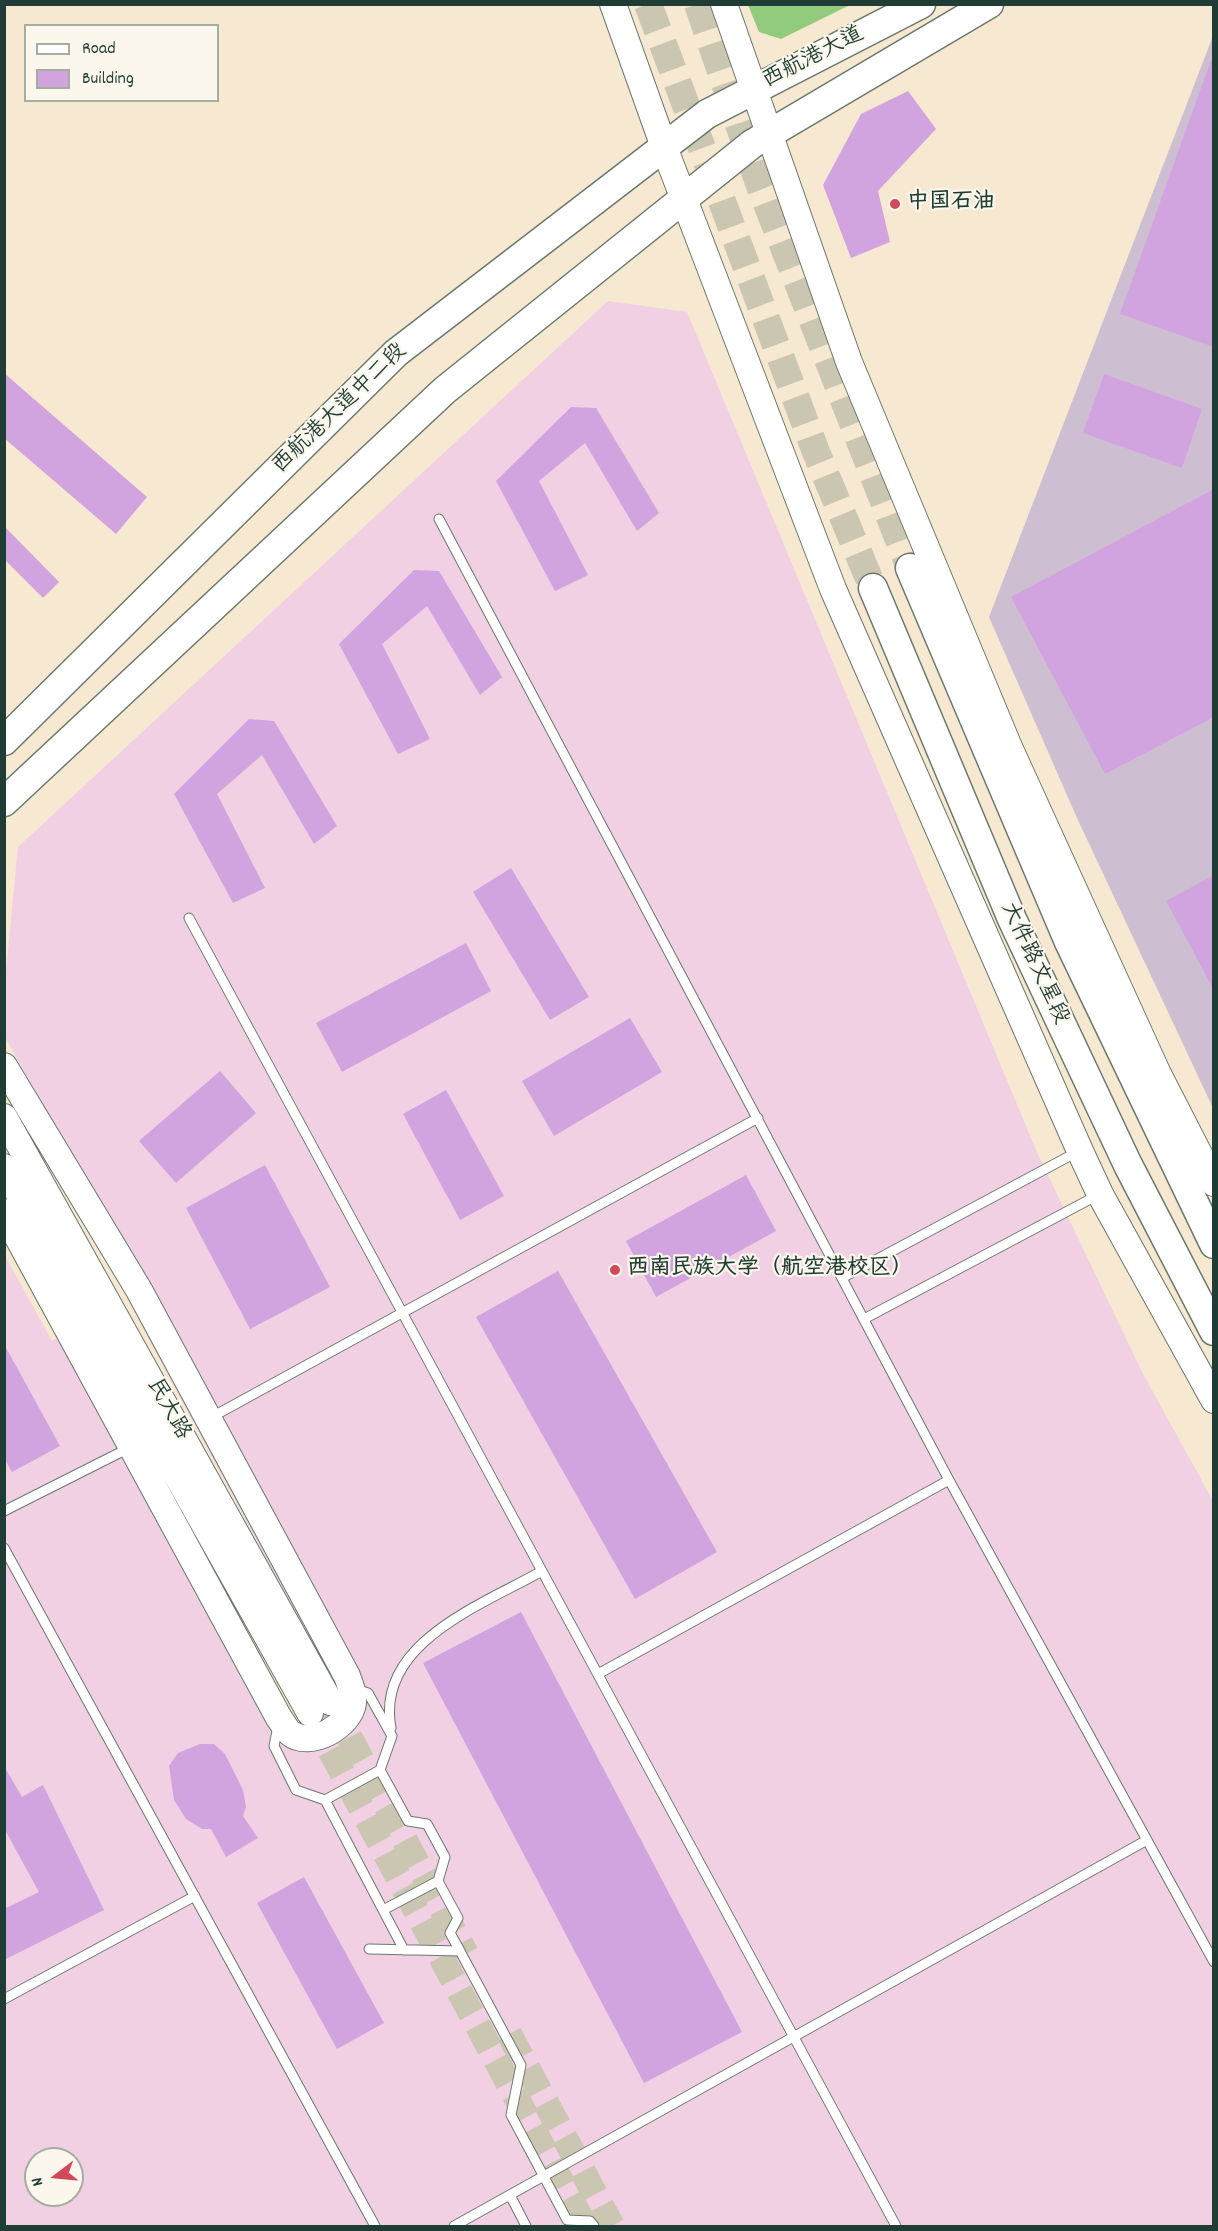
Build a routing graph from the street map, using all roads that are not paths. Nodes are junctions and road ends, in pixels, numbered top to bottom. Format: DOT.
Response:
graph roads {
  1 [pos="613,4"];
  2 [pos="724,4"];
  3 [pos="921,4"];
  4 [pos="989,4"];
  5 [pos="753,91"];
  6 [pos="707,114"];
  7 [pos="768,134"];
  8 [pos="664,147"];
  9 [pos="684,199"];
  10 [pos="439,519"];
  11 [pos="910,568"];
  12 [pos="873,588"];
  13 [pos="4,741"];
  14 [pos="4,802"];
  15 [pos="189,918"];
  16 [pos="4,1066"];
  17 [pos="4,1117"];
  18 [pos="758,1118"];
  19 [pos="1080,1151"];
  20 [pos="4,1167"];
  21 [pos="1214,1183"];
  22 [pos="1100,1194"];
  23 [pos="4,1212"];
  24 [pos="1214,1244"];
  25 [pos="842,1278"];
  26 [pos="402,1312"];
  27 [pos="864,1319"];
  28 [pos="1214,1331"];
  29 [pos="1214,1400"];
  30 [pos="208,1419"];
  31 [pos="133,1445"];
  32 [pos="949,1480"];
  33 [pos="4,1511"];
  34 [pos="4,1548"];
  35 [pos="542,1571"];
  36 [pos="598,1674"];
  37 [pos="331,1701"];
  38 [pos="279,1718"];
  39 [pos="392,1736"];
  40 [pos="380,1770"];
  41 [pos="325,1800"];
  42 [pos="1147,1840"];
  43 [pos="438,1881"];
  44 [pos="195,1896"];
  45 [pos="383,1910"];
  46 [pos="369,1949"];
  47 [pos="404,1950"];
  48 [pos="460,1951"];
  49 [pos="1214,1962"];
  50 [pos="4,1999"];
  51 [pos="794,2037"];
  52 [pos="544,2177"];
  53 [pos="510,2195"];
  54 [pos="375,2226"];
  55 [pos="454,2226"];
  56 [pos="526,2226"];
  57 [pos="594,2226"];
  58 [pos="896,2226"];
  1 -- 8 [label="street"];
  2 -- 5 [label="street"];
  3 -- 5 [label="main road, 西航港大道"];
  4 -- 7 [label="main road"];
  5 -- 6 [label="main road, 西航港大道"];
  5 -- 7 [label="street"];
  6 -- 8 [label="main road, 西航港大道中二段"];
  7 -- 9 [label="main road"];
  7 -- 21 [label="street"];
  8 -- 9 [label="street"];
  8 -- 13 [label="main road, 西航港大道中二段"];
  9 -- 14 [label="main road"];
  9 -- 19 [label="street"];
  10 -- 18 [label="lane"];
  11 -- 24 [label="main road, 大件路文星段"];
  12 -- 28 [label="main road, 大件路文星段"];
  15 -- 26 [label="lane"];
  16 -- 30 [label="street"];
  17 -- 37 [label="street, 民大路"];
  18 -- 25 [label="lane"];
  18 -- 26 [label="lane"];
  19 -- 22 [label="street"];
  19 -- 25 [label="lane"];
  20 -- 37 [label="street, 民大路"];
  22 -- 27 [label="lane"];
  22 -- 29 [label="street"];
  23 -- 31 [label="street"];
  25 -- 27 [label="lane"];
  26 -- 30 [label="lane"];
  26 -- 35 [label="lane"];
  27 -- 32 [label="lane"];
  30 -- 37 [label="street"];
  31 -- 33 [label="lane"];
  31 -- 38 [label="street"];
  32 -- 36 [label="lane"];
  32 -- 42 [label="lane"];
  34 -- 44 [label="lane"];
  35 -- 36 [label="lane"];
  35 -- 39 [label="lane"];
  36 -- 51 [label="lane"];
  37 -- 38 [label="street"];
  37 -- 39 [label="lane"];
  38 -- 41 [label="lane"];
  39 -- 40 [label="lane"];
  40 -- 41 [label="lane"];
  40 -- 43 [label="lane"];
  41 -- 45 [label="lane"];
  42 -- 49 [label="lane"];
  42 -- 51 [label="lane"];
  43 -- 45 [label="lane"];
  43 -- 48 [label="lane"];
  44 -- 50 [label="lane"];
  44 -- 54 [label="lane"];
  45 -- 47 [label="lane"];
  46 -- 47 [label="lane"];
  47 -- 48 [label="lane"];
  48 -- 52 [label="lane"];
  51 -- 52 [label="lane"];
  51 -- 58 [label="lane"];
  52 -- 53 [label="lane"];
  52 -- 57 [label="lane"];
  53 -- 55 [label="lane"];
  53 -- 56 [label="lane"];
}
